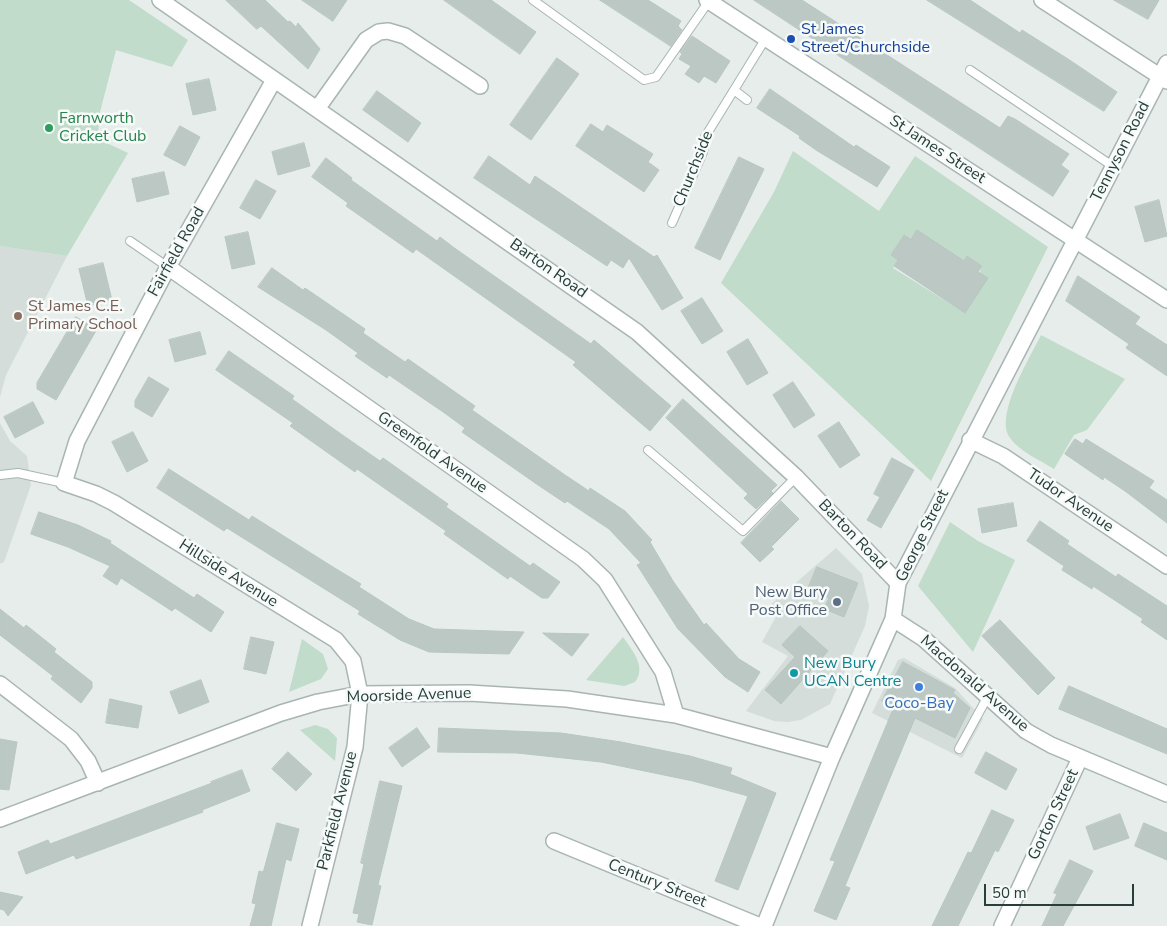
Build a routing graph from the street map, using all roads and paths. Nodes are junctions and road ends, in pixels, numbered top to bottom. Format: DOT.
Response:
graph roads {
  1 [pos="160,0"];
  2 [pos="533,0"];
  3 [pos="1042,0"];
  4 [pos="708,1"];
  5 [pos="766,38"];
  6 [pos="970,70"];
  7 [pos="1165,74"];
  8 [pos="274,80"];
  9 [pos="480,86"];
  10 [pos="734,90"];
  11 [pos="748,100"];
  12 [pos="318,109"];
  13 [pos="1114,167"];
  14 [pos="672,222"];
  15 [pos="130,241"];
  16 [pos="1076,241"];
  17 [pos="168,267"];
  18 [pos="1167,300"];
  19 [pos="970,440"];
  20 [pos="648,450"];
  21 [pos="0,475"];
  22 [pos="796,477"];
  23 [pos="64,483"];
  24 [pos="1167,566"];
  25 [pos="898,583"];
  26 [pos="893,619"];
  27 [pos="0,684"];
  28 [pos="360,694"];
  29 [pos="988,696"];
  30 [pos="676,716"];
  31 [pos="959,749"];
  32 [pos="832,757"];
  33 [pos="1080,758"];
  34 [pos="98,783"];
  35 [pos="1167,794"];
  36 [pos="0,820"];
  37 [pos="554,841"];
  38 [pos="310,926"];
  39 [pos="760,926"];
  40 [pos="764,926"];
  41 [pos="1002,926"];
  1 -- 8 [label="street, Barton Road"];
  2 -- 4 [label="lane"];
  3 -- 7 [label="street"];
  4 -- 5 [label="street, St James Street"];
  5 -- 10 [label="lane, Churchside"];
  5 -- 16 [label="street, St James Street"];
  6 -- 13 [label="lane"];
  7 -- 13 [label="street, Tennyson Road"];
  8 -- 12 [label="street, Barton Road"];
  8 -- 17 [label="street, Fairfield Road"];
  9 -- 12 [label="street"];
  10 -- 11 [label="lane"];
  10 -- 14 [label="lane, Churchside"];
  12 -- 22 [label="street, Barton Road"];
  13 -- 16 [label="street, Tennyson Road"];
  15 -- 17 [label="lane, Greenfold Avenue"];
  16 -- 18 [label="street, St James Street"];
  16 -- 19 [label="street, George Street"];
  17 -- 23 [label="street, Fairfield Road"];
  17 -- 30 [label="street, Greenfold Avenue"];
  19 -- 24 [label="street, Tudor Avenue"];
  19 -- 25 [label="street, George Street"];
  20 -- 22 [label="lane"];
  21 -- 23 [label="lane"];
  22 -- 25 [label="street, Barton Road"];
  23 -- 28 [label="street, Hillside Avenue"];
  25 -- 26 [label="street, George Street"];
  26 -- 29 [label="street, Macdonald Avenue"];
  26 -- 32 [label="street, George Street"];
  27 -- 34 [label="street"];
  28 -- 30 [label="street, Moorside Avenue"];
  28 -- 34 [label="street, Moorside Avenue"];
  28 -- 38 [label="street, Parkfield Avenue"];
  29 -- 31 [label="lane"];
  29 -- 33 [label="street, Macdonald Avenue"];
  30 -- 32 [label="street, Moorside Avenue"];
  32 -- 40 [label="street, George Street"];
  33 -- 35 [label="street, Macdonald Avenue"];
  33 -- 41 [label="street, Gorton Street"];
  34 -- 36 [label="street, Moorside Avenue"];
  37 -- 39 [label="street, Century Street"];
}
